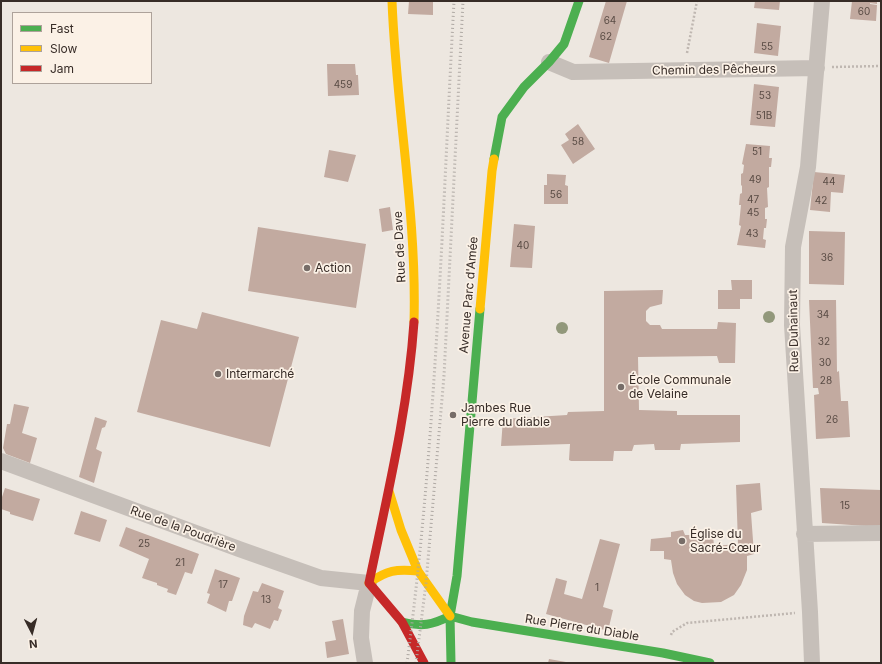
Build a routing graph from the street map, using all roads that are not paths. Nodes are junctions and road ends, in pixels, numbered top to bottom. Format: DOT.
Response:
graph roads {
  1 [pos="392,1"];
  2 [pos="579,1"];
  3 [pos="822,1"];
  4 [pos="549,62"];
  5 [pos="817,68"];
  6 [pos="1,461"];
  7 [pos="388,490"];
  8 [pos="804,534"];
  9 [pos="881,534"];
  10 [pos="418,571"];
  11 [pos="369,583"];
  12 [pos="450,616"];
  13 [pos="402,622"];
  14 [pos="365,663"];
  15 [pos="424,663"];
  16 [pos="451,663"];
  17 [pos="710,663"];
  18 [pos="812,663"];
  1 -- 7 [label="main road, Rue de Dave"];
  2 -- 4 [label="main road, Avenue Parc d'Amée"];
  3 -- 5 [label="street, Rue Duhainaut"];
  4 -- 5 [label="street, Chemin des Pêcheurs"];
  4 -- 12 [label="main road, Avenue Parc d'Amée"];
  5 -- 8 [label="street, Rue Duhainaut"];
  6 -- 11 [label="street, Rue de la Poudrière"];
  7 -- 10 [label="main road, Rue de Dave"];
  7 -- 11 [label="main road, Rue de Dave"];
  8 -- 9 [label="street"];
  8 -- 18 [label="street, Rue Duhainaut"];
  10 -- 11 [label="main road"];
  10 -- 12 [label="main road, Rue de Dave"];
  11 -- 13 [label="main road"];
  11 -- 14 [label="street"];
  12 -- 13 [label="main road"];
  12 -- 16 [label="main road"];
  12 -- 17 [label="main road, Rue Pierre du Diable"];
  13 -- 15 [label="main road"];
}
